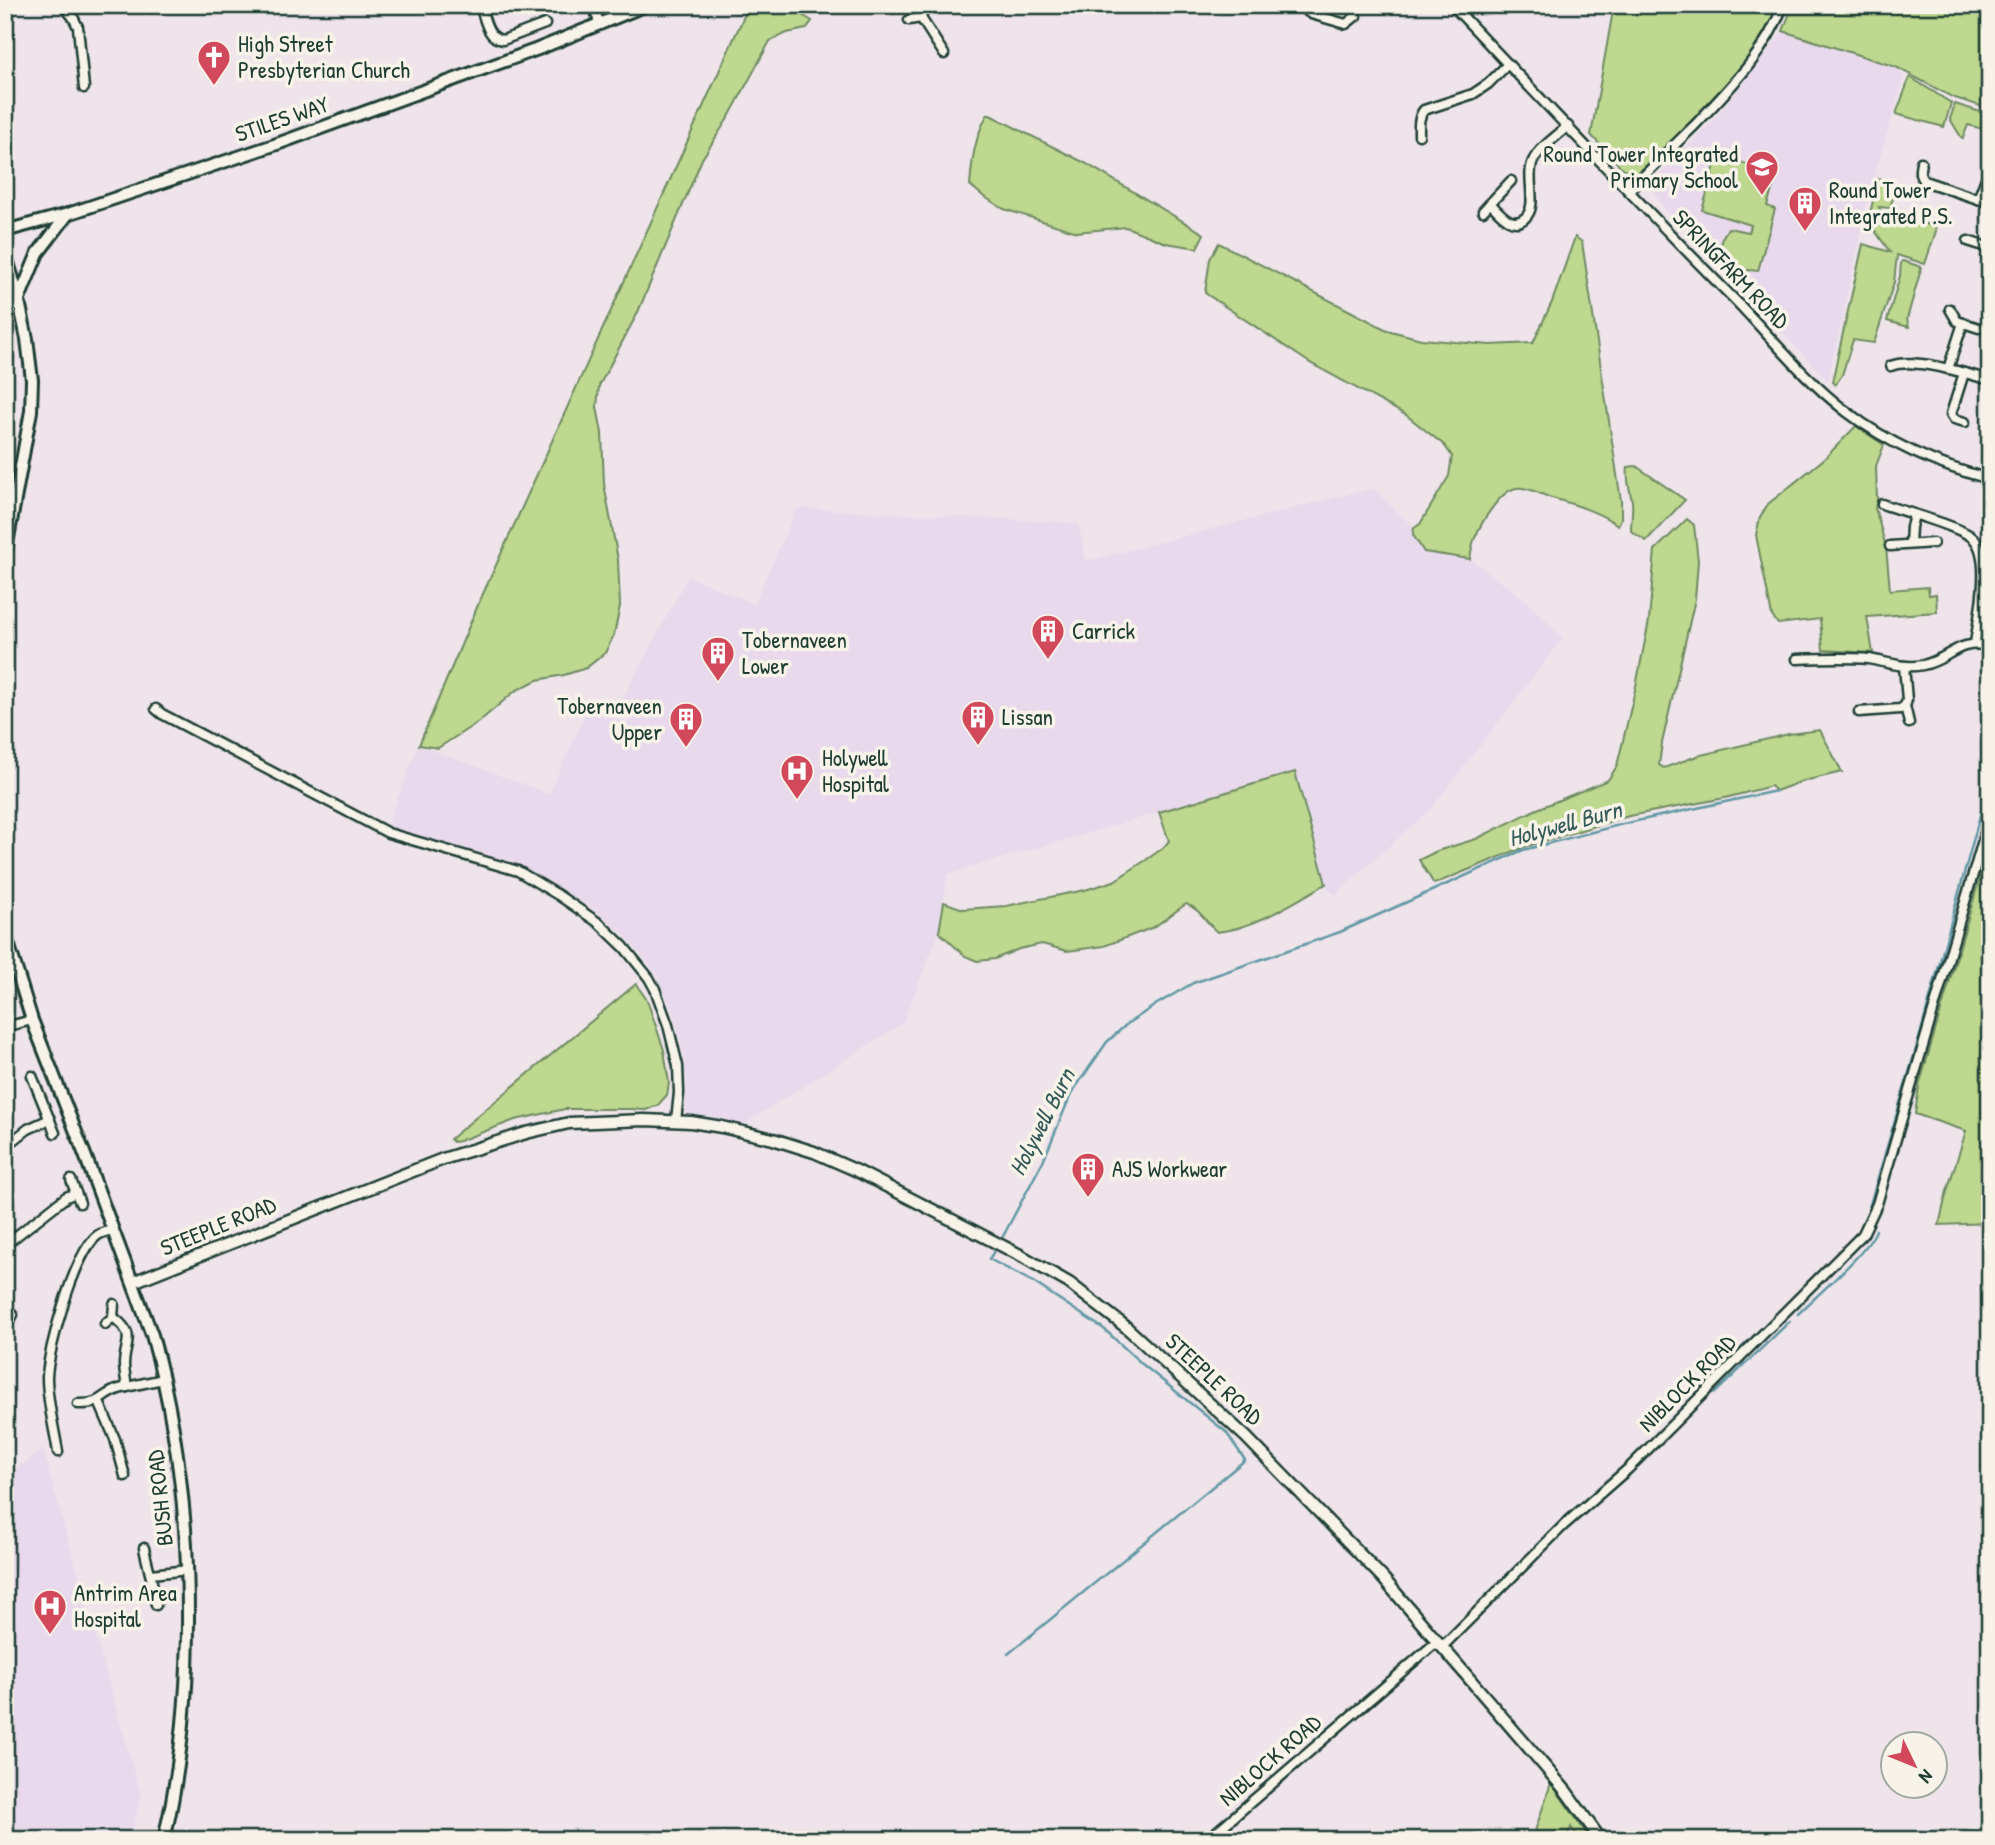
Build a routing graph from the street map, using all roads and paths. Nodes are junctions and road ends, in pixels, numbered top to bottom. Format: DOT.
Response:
graph roads {
  1 [pos="63,5"];
  2 [pos="480,5"];
  3 [pos="593,5"];
  4 [pos="646,5"];
  5 [pos="928,5"];
  6 [pos="1298,5"];
  7 [pos="1452,5"];
  8 [pos="1783,5"];
  9 [pos="1356,16"];
  10 [pos="921,18"];
  11 [pos="909,20"];
  12 [pos="545,24"];
  13 [pos="600,25"];
  14 [pos="945,34"];
  15 [pos="935,40"];
  16 [pos="944,54"];
  17 [pos="1508,64"];
  18 [pos="84,88"];
  19 [pos="1568,126"];
  20 [pos="1419,135"];
  21 [pos="1922,162"];
  22 [pos="1990,168"];
  23 [pos="1511,181"];
  24 [pos="1629,191"];
  25 [pos="1978,199"];
  26 [pos="1490,203"];
  27 [pos="1990,203"];
  28 [pos="1482,211"];
  29 [pos="68,214"];
  30 [pos="5,231"];
  31 [pos="1968,240"];
  32 [pos="1990,247"];
  33 [pos="5,253"];
  34 [pos="5,292"];
  35 [pos="20,303"];
  36 [pos="1950,309"];
  37 [pos="1963,323"];
  38 [pos="1979,328"];
  39 [pos="1891,366"];
  40 [pos="1948,369"];
  41 [pos="1964,373"];
  42 [pos="1990,380"];
  43 [pos="1965,422"];
  44 [pos="1990,479"];
  45 [pos="1881,504"];
  46 [pos="1914,516"];
  47 [pos="8,526"];
  48 [pos="1933,543"];
  49 [pos="1910,544"];
  50 [pos="1890,546"];
  51 [pos="5,555"];
  52 [pos="1975,644"];
  53 [pos="1990,646"];
  54 [pos="1797,659"];
  55 [pos="1809,659"];
  56 [pos="1904,666"];
  57 [pos="1811,670"];
  58 [pos="1905,706"];
  59 [pos="156,709"];
  60 [pos="1859,712"];
  61 [pos="1909,723"];
  62 [pos="1990,816"];
  63 [pos="5,933"];
  64 [pos="32,1020"];
  65 [pos="5,1027"];
  66 [pos="32,1076"];
  67 [pos="50,1119"];
  68 [pos="676,1121"];
  69 [pos="55,1133"];
  70 [pos="5,1147"];
  71 [pos="71,1180"];
  72 [pos="76,1193"];
  73 [pos="80,1203"];
  74 [pos="113,1230"];
  75 [pos="5,1245"];
  76 [pos="134,1282"];
  77 [pos="114,1304"];
  78 [pos="13,1315"];
  79 [pos="113,1317"];
  80 [pos="105,1324"];
  81 [pos="5,1327"];
  82 [pos="163,1379"];
  83 [pos="127,1387"];
  84 [pos="99,1402"];
  85 [pos="79,1404"];
  86 [pos="58,1452"];
  87 [pos="125,1476"];
  88 [pos="144,1548"];
  89 [pos="188,1570"];
  90 [pos="151,1574"];
  91 [pos="156,1605"];
  92 [pos="1440,1644"];
  93 [pos="164,1840"];
  94 [pos="1207,1840"];
  95 [pos="1601,1840"];
  1 -- 18 [label="street"];
  2 -- 12 [label="street"];
  3 -- 13 [label="street"];
  4 -- 13 [label="main road, STILES WAY"];
  5 -- 10 [label="street"];
  6 -- 9 [label="street"];
  7 -- 17 [label="street, SPRINGFARM ROAD"];
  8 -- 24 [label="street"];
  10 -- 11 [label="street"];
  10 -- 15 [label="street"];
  13 -- 29 [label="main road, STILES WAY"];
  14 -- 15 [label="street"];
  15 -- 16 [label="street"];
  17 -- 19 [label="street, SPRINGFARM ROAD"];
  17 -- 20 [label="street"];
  19 -- 24 [label="street, SPRINGFARM ROAD"];
  19 -- 26 [label="street"];
  21 -- 25 [label="street"];
  22 -- 25 [label="street"];
  23 -- 26 [label="street"];
  24 -- 44 [label="street, SPRINGFARM ROAD"];
  25 -- 27 [label="street"];
  26 -- 28 [label="street"];
  29 -- 30 [label="main road, STILES WAY"];
  29 -- 35 [label="main road"];
  31 -- 32 [label="street"];
  33 -- 35 [label="main road"];
  34 -- 35 [label="main road"];
  35 -- 47 [label="main road"];
  36 -- 37 [label="street"];
  37 -- 38 [label="street"];
  37 -- 40 [label="street"];
  39 -- 40 [label="street"];
  40 -- 41 [label="street"];
  41 -- 42 [label="street"];
  41 -- 43 [label="street"];
  45 -- 46 [label="street"];
  46 -- 49 [label="street"];
  46 -- 52 [label="street"];
  47 -- 51 [label="main road"];
  48 -- 49 [label="street"];
  49 -- 50 [label="street"];
  52 -- 53 [label="street"];
  52 -- 56 [label="street"];
  54 -- 55 [label="street"];
  55 -- 56 [label="street"];
  55 -- 57 [label="street"];
  56 -- 58 [label="street"];
  58 -- 60 [label="street"];
  58 -- 61 [label="street"];
  59 -- 68 [label="street"];
  62 -- 92 [label="street, NIBLOCK ROAD"];
  63 -- 64 [label="main road"];
  64 -- 65 [label="street"];
  64 -- 74 [label="main road"];
  66 -- 67 [label="street"];
  67 -- 69 [label="street"];
  67 -- 70 [label="street"];
  68 -- 76 [label="street, STEEPLE ROAD"];
  68 -- 92 [label="street, STEEPLE ROAD"];
  71 -- 72 [label="street"];
  72 -- 73 [label="street"];
  72 -- 75 [label="street"];
  74 -- 76 [label="main road"];
  74 -- 86 [label="street"];
  76 -- 82 [label="main road, BUSH ROAD"];
  77 -- 79 [label="street"];
  78 -- 81 [label="street"];
  79 -- 80 [label="street"];
  79 -- 83 [label="street"];
  82 -- 83 [label="street"];
  82 -- 89 [label="main road, BUSH ROAD"];
  83 -- 84 [label="street"];
  84 -- 85 [label="street"];
  84 -- 87 [label="street"];
  88 -- 90 [label="street"];
  89 -- 90 [label="street"];
  89 -- 93 [label="main road, BUSH ROAD"];
  90 -- 91 [label="street"];
  92 -- 94 [label="street, NIBLOCK ROAD"];
  92 -- 95 [label="street, STEEPLE ROAD"];
}
